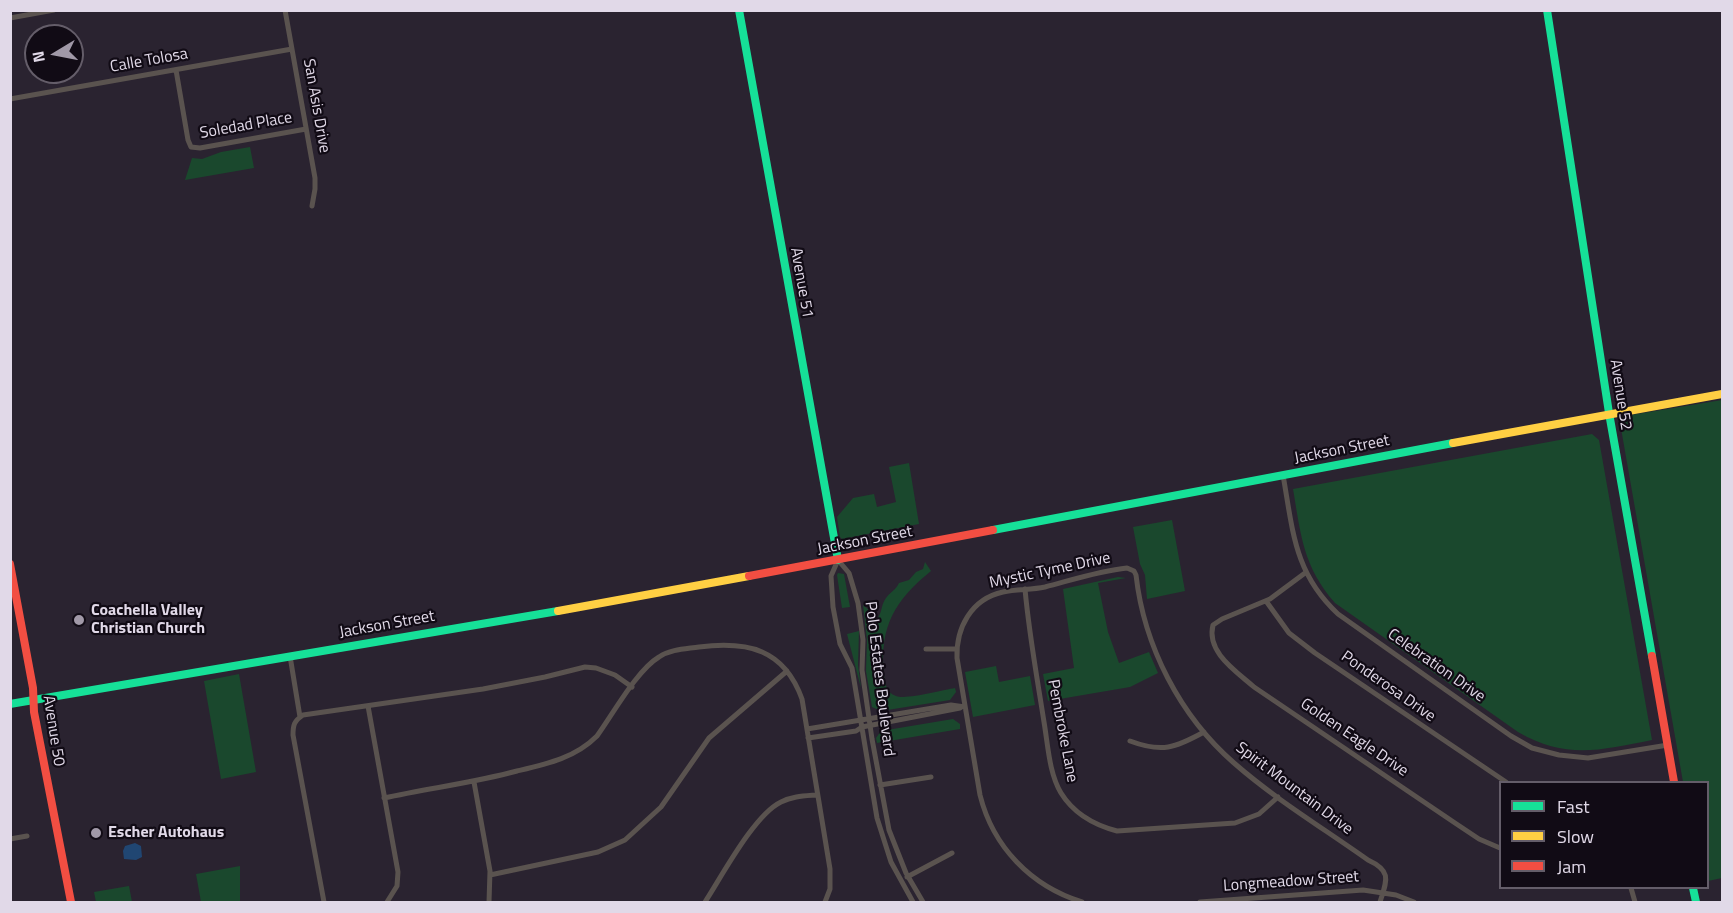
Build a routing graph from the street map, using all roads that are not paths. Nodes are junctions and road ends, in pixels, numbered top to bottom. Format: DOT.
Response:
graph roads {
  1 [pos="54,10"];
  2 [pos="285,10"];
  3 [pos="739,10"];
  4 [pos="1547,10"];
  5 [pos="10,18"];
  6 [pos="292,49"];
  7 [pos="176,70"];
  8 [pos="10,99"];
  9 [pos="306,129"];
  10 [pos="312,206"];
  11 [pos="1722,394"];
  12 [pos="1609,413"];
  13 [pos="1283,475"];
  14 [pos="838,560"];
  15 [pos="10,564"];
  16 [pos="1130,570"];
  17 [pos="1305,573"];
  18 [pos="1024,589"];
  19 [pos="1266,601"];
  20 [pos="957,649"];
  21 [pos="926,650"];
  22 [pos="290,656"];
  23 [pos="787,671"];
  24 [pos="632,687"];
  25 [pos="33,700"];
  26 [pos="10,704"];
  27 [pos="368,706"];
  28 [pos="965,707"];
  29 [pos="300,717"];
  30 [pos="870,718"];
  31 [pos="861,720"];
  32 [pos="870,726"];
  33 [pos="862,728"];
  34 [pos="807,729"];
  35 [pos="1204,732"];
  36 [pos="808,738"];
  37 [pos="1130,741"];
  38 [pos="1668,745"];
  39 [pos="931,777"];
  40 [pos="1503,781"];
  41 [pos="1674,781"];
  42 [pos="474,782"];
  43 [pos="880,785"];
  44 [pos="817,795"];
  45 [pos="1278,797"];
  46 [pos="384,798"];
  47 [pos="27,836"];
  48 [pos="10,839"];
  49 [pos="1499,848"];
  50 [pos="952,853"];
  51 [pos="490,874"];
  52 [pos="908,877"];
  53 [pos="1383,891"];
  54 [pos="71,903"];
  55 [pos="324,903"];
  56 [pos="387,903"];
  57 [pos="489,903"];
  58 [pos="705,903"];
  59 [pos="825,903"];
  60 [pos="913,903"];
  61 [pos="923,903"];
  62 [pos="1082,903"];
  63 [pos="1200,903"];
  64 [pos="1380,903"];
  65 [pos="1414,903"];
  1 -- 5 [label="street"];
  2 -- 6 [label="street, San Asis Drive"];
  3 -- 14 [label="main road, Avenue 51"];
  4 -- 12 [label="main road, Avenue 52"];
  6 -- 7 [label="street, Calle Tolosa"];
  6 -- 9 [label="street, San Asis Drive"];
  7 -- 8 [label="street, Calle Tolosa"];
  7 -- 9 [label="street, Soledad Place"];
  9 -- 10 [label="street, San Asis Drive"];
  11 -- 12 [label="main road, Jackson Street"];
  12 -- 13 [label="main road, Jackson Street"];
  12 -- 38 [label="main road, Avenue 52"];
  13 -- 14 [label="main road, Jackson Street"];
  13 -- 17 [label="street, Celebration Drive"];
  14 -- 22 [label="main road, Jackson Street"];
  14 -- 30 [label="street, Polo Estates Boulevard"];
  14 -- 31 [label="street, Polo Estates Boulevard"];
  15 -- 25 [label="main road, Avenue 50"];
  16 -- 18 [label="street, Mystic Tyme Drive"];
  16 -- 35 [label="street, Spirit Mountain Drive"];
  17 -- 19 [label="street"];
  17 -- 38 [label="street, Celebration Drive"];
  18 -- 20 [label="street, Mystic Tyme Drive"];
  18 -- 45 [label="street, Pembroke Lane"];
  19 -- 40 [label="street, Ponderosa Drive"];
  19 -- 49 [label="street, Golden Eagle Drive"];
  20 -- 21 [label="street"];
  20 -- 28 [label="street, Mystic Tyme Drive"];
  22 -- 25 [label="main road, Jackson Street"];
  22 -- 29 [label="street"];
  23 -- 24 [label="street"];
  23 -- 34 [label="street"];
  23 -- 51 [label="street"];
  24 -- 27 [label="street"];
  24 -- 42 [label="street"];
  25 -- 26 [label="main road, Jackson Street"];
  25 -- 54 [label="main road, Avenue 50"];
  27 -- 29 [label="street"];
  27 -- 46 [label="street"];
  28 -- 30 [label="street"];
  28 -- 32 [label="street"];
  28 -- 62 [label="street, Mystic Tyme Drive"];
  29 -- 55 [label="street"];
  30 -- 31 [label="street"];
  30 -- 32 [label="street, Polo Estates Boulevard"];
  31 -- 33 [label="street, Polo Estates Boulevard"];
  31 -- 34 [label="street"];
  32 -- 33 [label="street"];
  32 -- 43 [label="street, Polo Estates Boulevard"];
  33 -- 36 [label="street"];
  33 -- 60 [label="street, Polo Estates Boulevard"];
  34 -- 36 [label="street"];
  35 -- 37 [label="street"];
  35 -- 45 [label="street, Spirit Mountain Drive"];
  36 -- 44 [label="street"];
  38 -- 41 [label="main road, Avenue 52"];
  39 -- 43 [label="street"];
  42 -- 46 [label="street"];
  42 -- 51 [label="street"];
  43 -- 52 [label="street, Polo Estates Boulevard"];
  44 -- 58 [label="street"];
  44 -- 59 [label="street"];
  45 -- 53 [label="street, Spirit Mountain Drive"];
  46 -- 56 [label="street"];
  47 -- 48 [label="street"];
  50 -- 52 [label="street"];
  51 -- 57 [label="street"];
  52 -- 61 [label="street, Polo Estates Boulevard"];
  53 -- 63 [label="street, Longmeadow Street"];
  53 -- 64 [label="street"];
  53 -- 65 [label="street, Longmeadow Street"];
}
